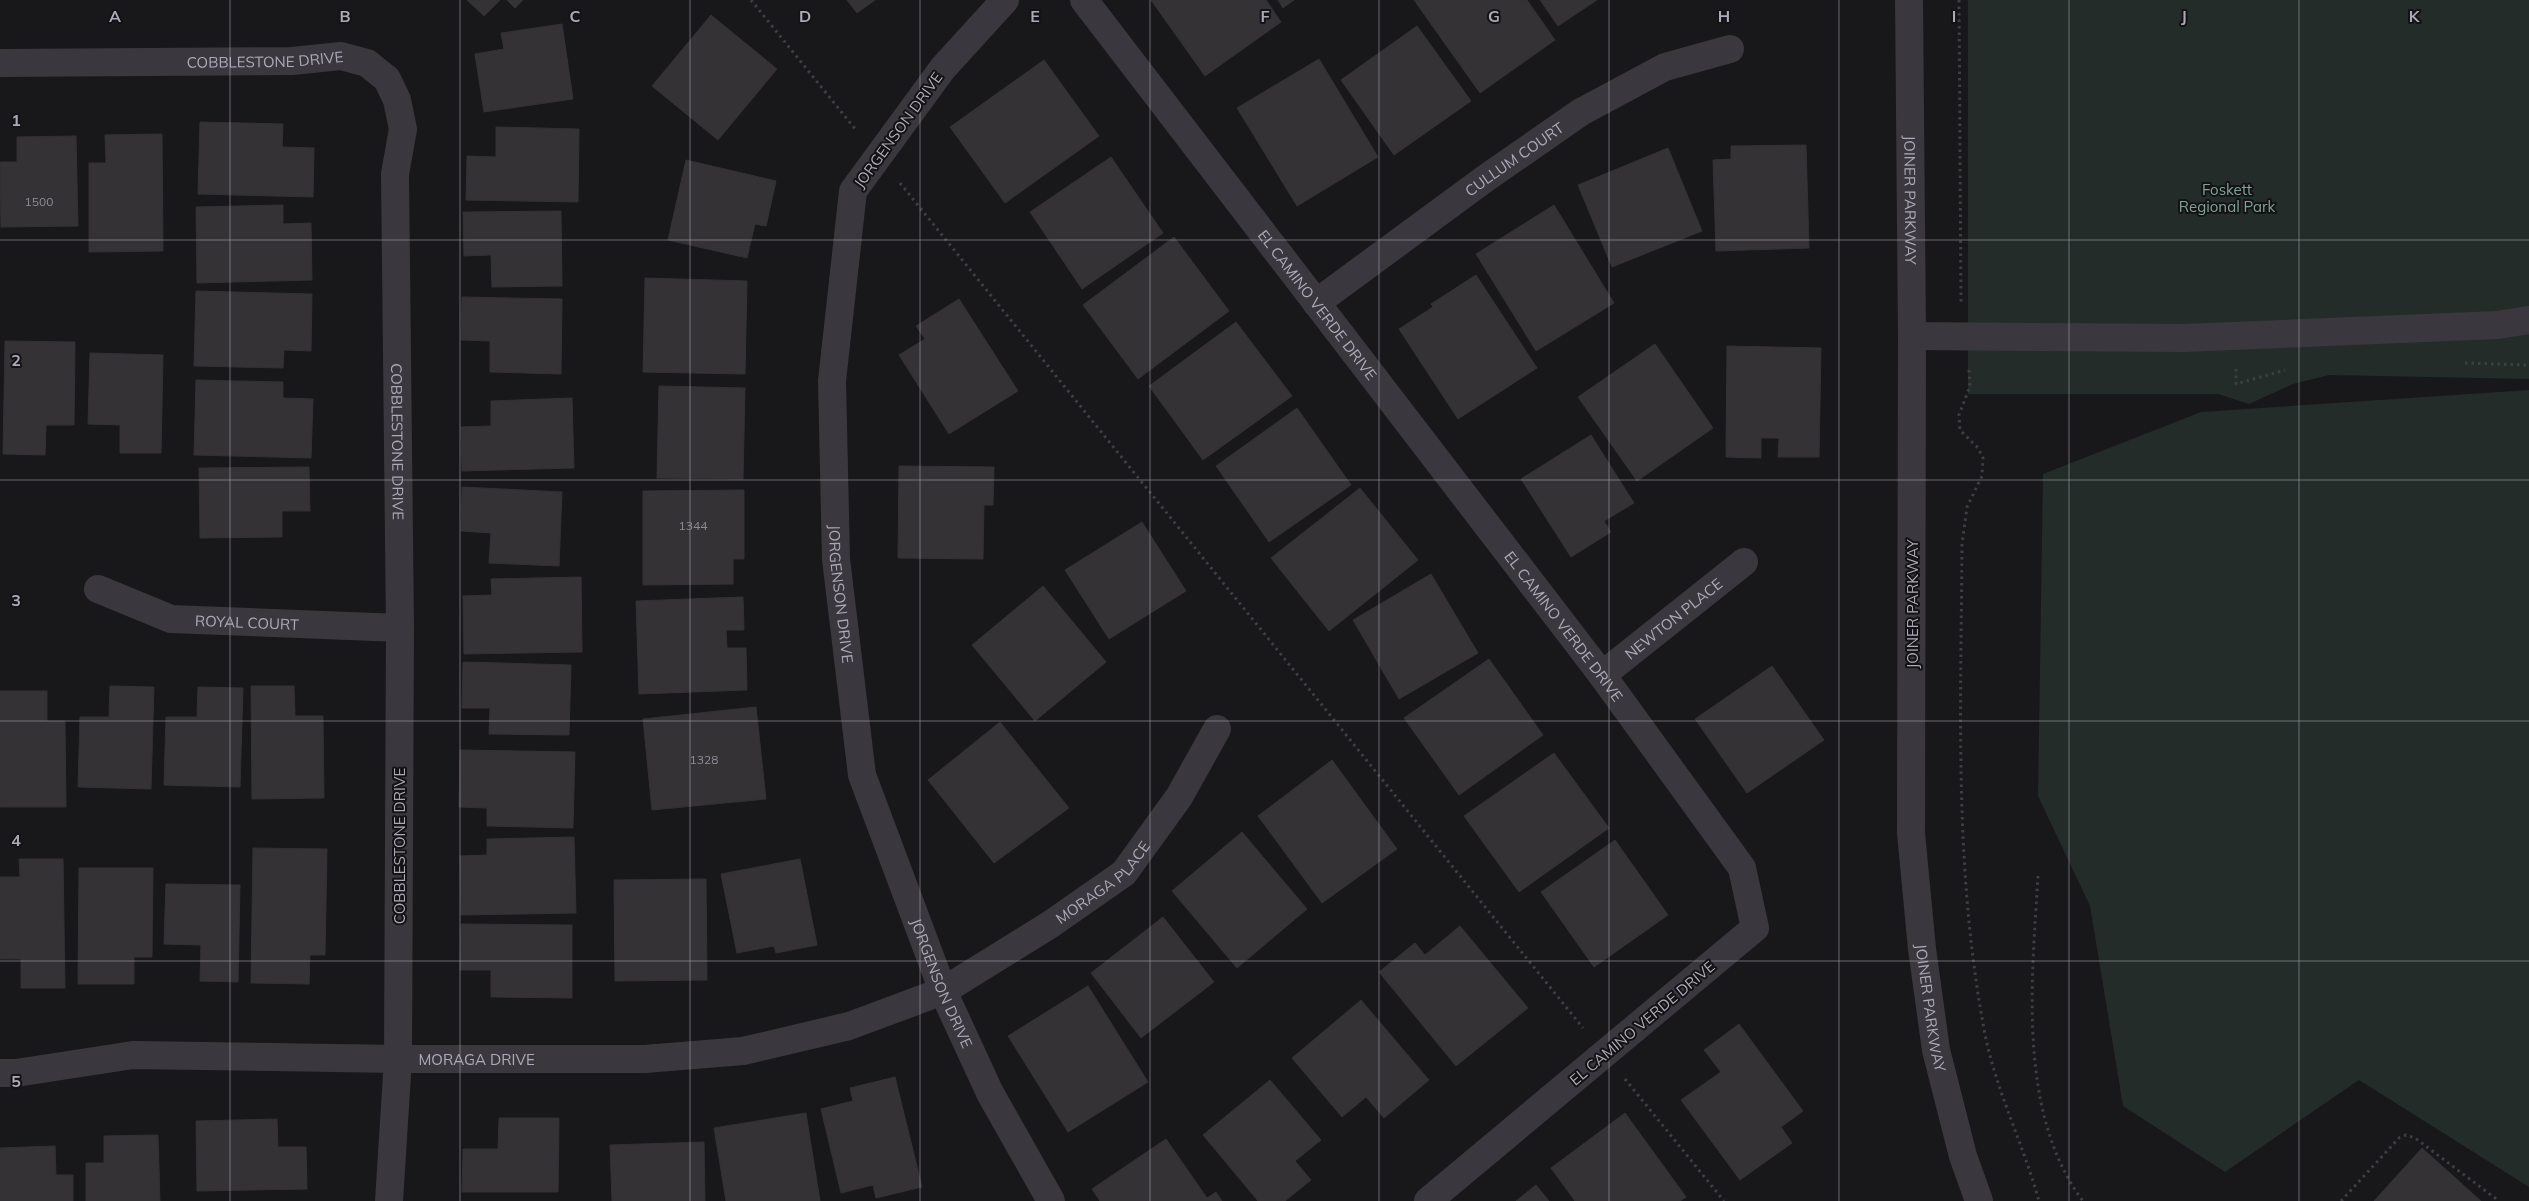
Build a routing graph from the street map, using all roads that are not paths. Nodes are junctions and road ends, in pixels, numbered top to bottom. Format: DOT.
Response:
graph roads {
  1 [pos="1005,0"];
  2 [pos="1084,0"];
  3 [pos="1909,0"];
  4 [pos="1730,49"];
  5 [pos="0,63"];
  6 [pos="1316,303"];
  7 [pos="2529,320"];
  8 [pos="1912,336"];
  9 [pos="1744,562"];
  10 [pos="98,589"];
  11 [pos="400,628"];
  12 [pos="1602,675"];
  13 [pos="1217,729"];
  14 [pos="943,991"];
  15 [pos="398,1059"];
  16 [pos="0,1073"];
  17 [pos="389,1201"];
  18 [pos="1051,1201"];
  19 [pos="1428,1201"];
  20 [pos="1979,1201"];
  1 -- 14 [label="street, JORGENSON DRIVE"];
  2 -- 6 [label="street, EL CAMINO VERDE DRIVE"];
  3 -- 8 [label="street, JOINER PARKWAY"];
  4 -- 6 [label="street, CULLUM COURT"];
  5 -- 11 [label="street, COBBLESTONE DRIVE"];
  6 -- 12 [label="street, EL CAMINO VERDE DRIVE"];
  7 -- 8 [label="street"];
  8 -- 20 [label="street, JOINER PARKWAY"];
  9 -- 12 [label="street, NEWTON PLACE"];
  10 -- 11 [label="street, ROYAL COURT"];
  11 -- 15 [label="street, COBBLESTONE DRIVE"];
  12 -- 19 [label="street, EL CAMINO VERDE DRIVE"];
  13 -- 14 [label="street, MORAGA PLACE"];
  14 -- 15 [label="street, MORAGA DRIVE"];
  14 -- 18 [label="street, JORGENSON DRIVE"];
  15 -- 16 [label="street, MORAGA DRIVE"];
  15 -- 17 [label="street, COBBLESTONE DRIVE"];
}
